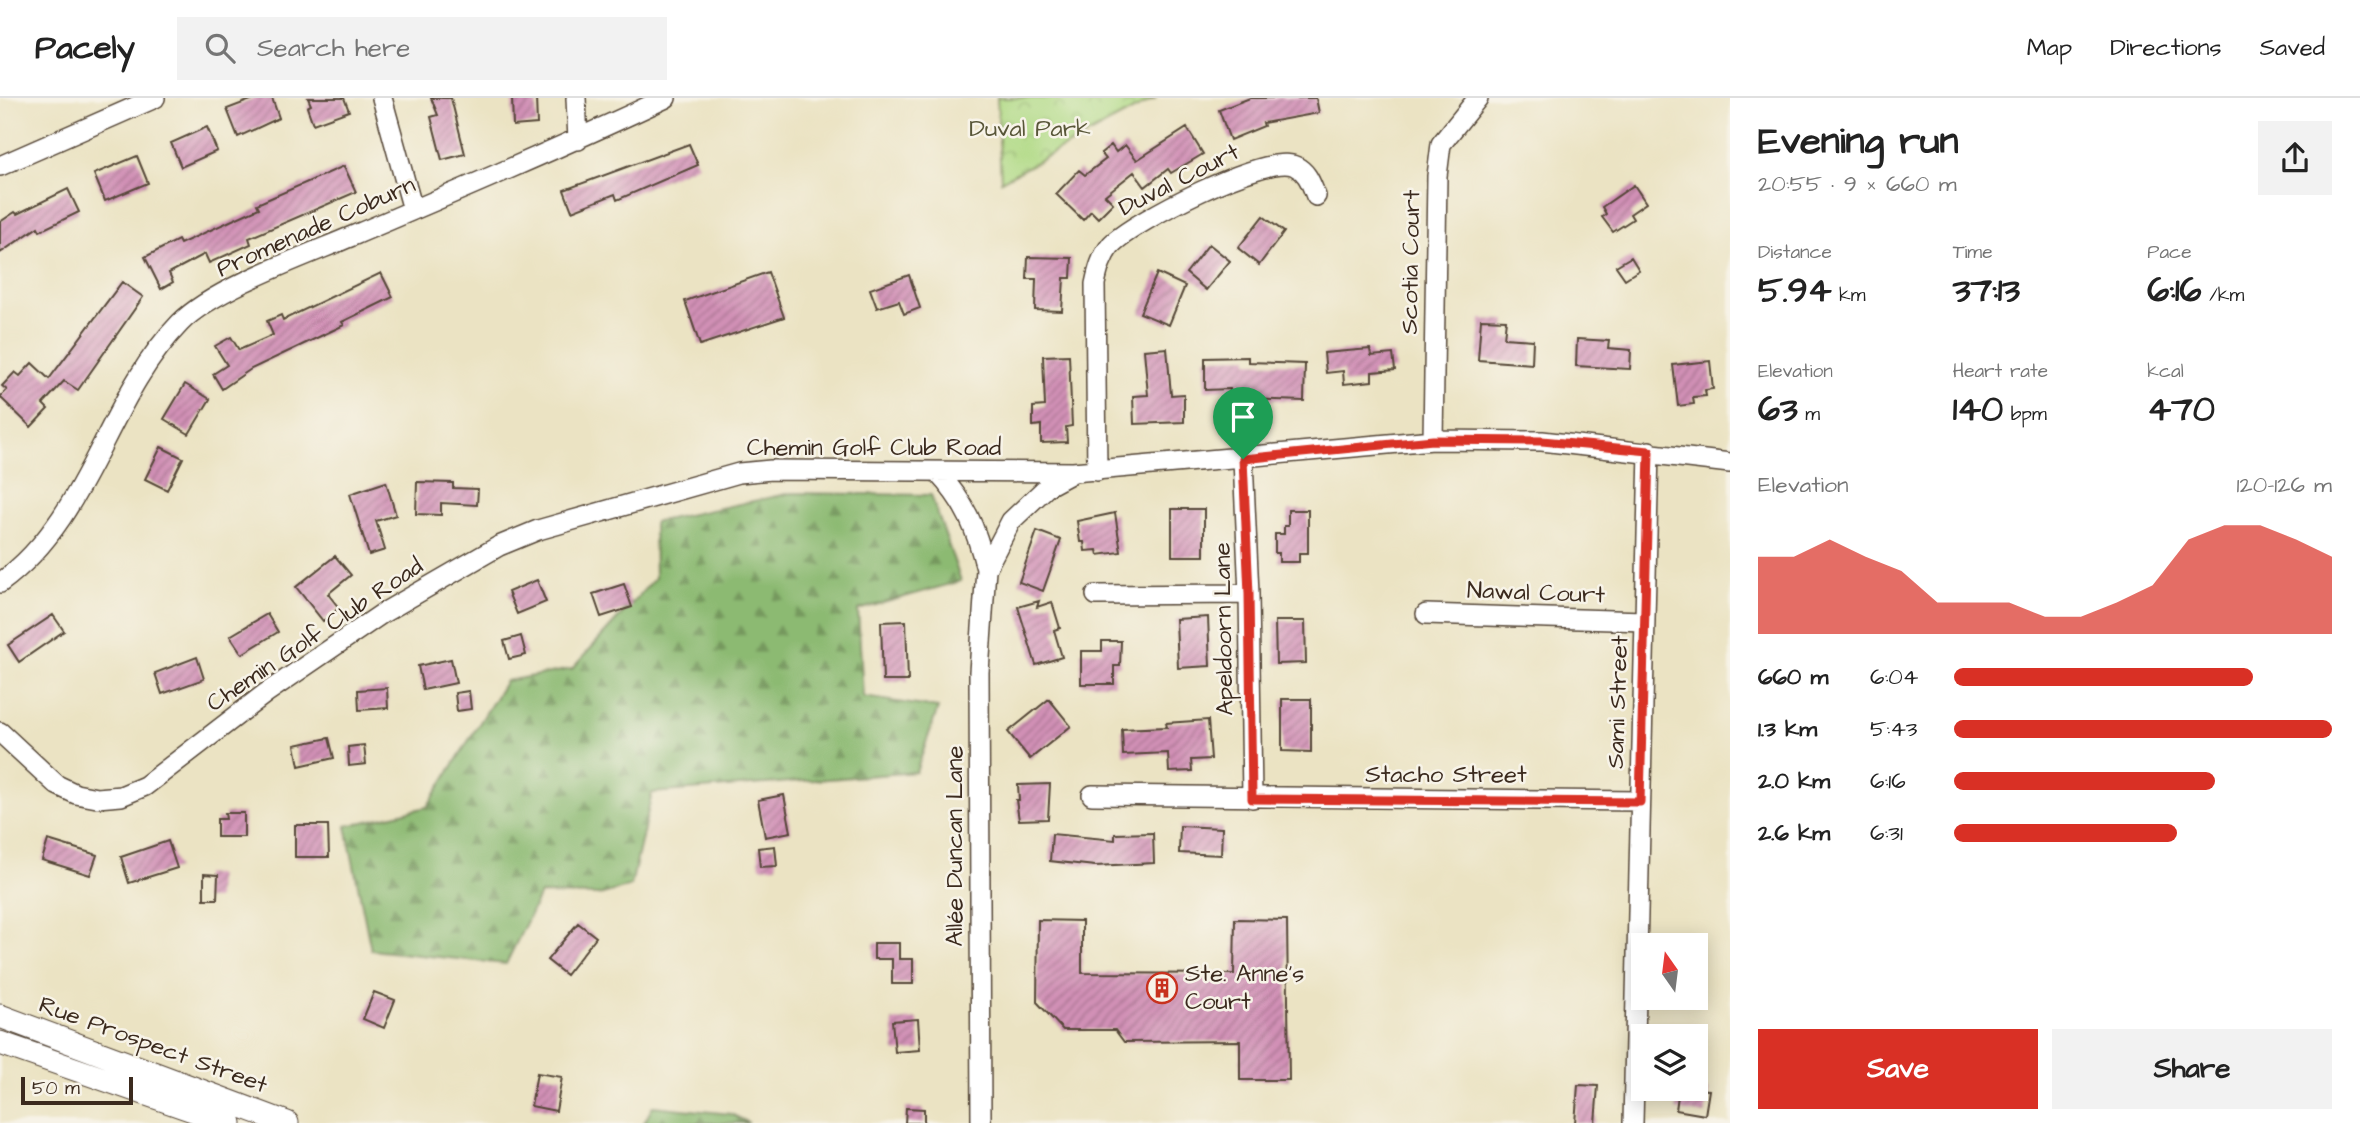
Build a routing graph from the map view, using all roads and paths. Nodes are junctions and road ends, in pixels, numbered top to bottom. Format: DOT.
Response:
graph roads {
  1 [pos="155,98"];
  2 [pos="382,98"];
  3 [pos="576,98"];
  4 [pos="666,98"];
  5 [pos="1478,98"];
  6 [pos="578,140"];
  7 [pos="0,166"];
  8 [pos="1316,196"];
  9 [pos="413,210"];
  10 [pos="1433,440"];
  11 [pos="1649,451"];
  12 [pos="1243,459"];
  13 [pos="1730,463"];
  14 [pos="1097,471"];
  15 [pos="937,472"];
  16 [pos="1073,472"];
  17 [pos="986,569"];
  18 [pos="0,583"];
  19 [pos="1249,594"];
  20 [pos="1096,595"];
  21 [pos="1426,614"];
  22 [pos="1644,621"];
  23 [pos="0,732"];
  24 [pos="1092,795"];
  25 [pos="1252,799"];
  26 [pos="1640,802"];
  27 [pos="0,1016"];
  28 [pos="0,1042"];
  29 [pos="0,1052"];
  30 [pos="66,1068"];
  31 [pos="230,1123"];
  32 [pos="287,1123"];
  33 [pos="981,1123"];
  34 [pos="1633,1123"];
  1 -- 7 [label="street"];
  2 -- 9 [label="street"];
  3 -- 6 [label="street"];
  4 -- 6 [label="street, Promenade Coburn"];
  5 -- 10 [label="street, Scotia Court"];
  6 -- 9 [label="street, Promenade Coburn"];
  8 -- 14 [label="street, Duval Court"];
  9 -- 18 [label="street, Promenade Coburn"];
  10 -- 11 [label="street, Chemin Golf Club Road"];
  10 -- 12 [label="street, Chemin Golf Club Road"];
  11 -- 13 [label="street, Chemin Golf Club Road"];
  11 -- 22 [label="street, Sami Street"];
  12 -- 14 [label="street, Chemin Golf Club Road"];
  12 -- 19 [label="street, Apeldoorn Lane"];
  14 -- 16 [label="street, Chemin Golf Club Road"];
  15 -- 16 [label="street, Chemin Golf Club Road"];
  15 -- 17 [label="street"];
  15 -- 23 [label="street, Chemin Golf Club Road"];
  16 -- 17 [label="street"];
  17 -- 33 [label="street, Allée Duncan Lane"];
  19 -- 20 [label="street"];
  19 -- 25 [label="street, Apeldoorn Lane"];
  21 -- 22 [label="street, Nawal Court"];
  22 -- 26 [label="street, Sami Street"];
  24 -- 25 [label="street, Stacho Street"];
  25 -- 26 [label="street, Stacho Street"];
  26 -- 34 [label="street, Sami Street"];
  27 -- 32 [label="main road, Rue Prospect Street"];
  28 -- 30 [label="main road, Rue Prospect Street"];
  29 -- 30 [label="street"];
  30 -- 31 [label="main road, Rue Prospect Street"];
}
